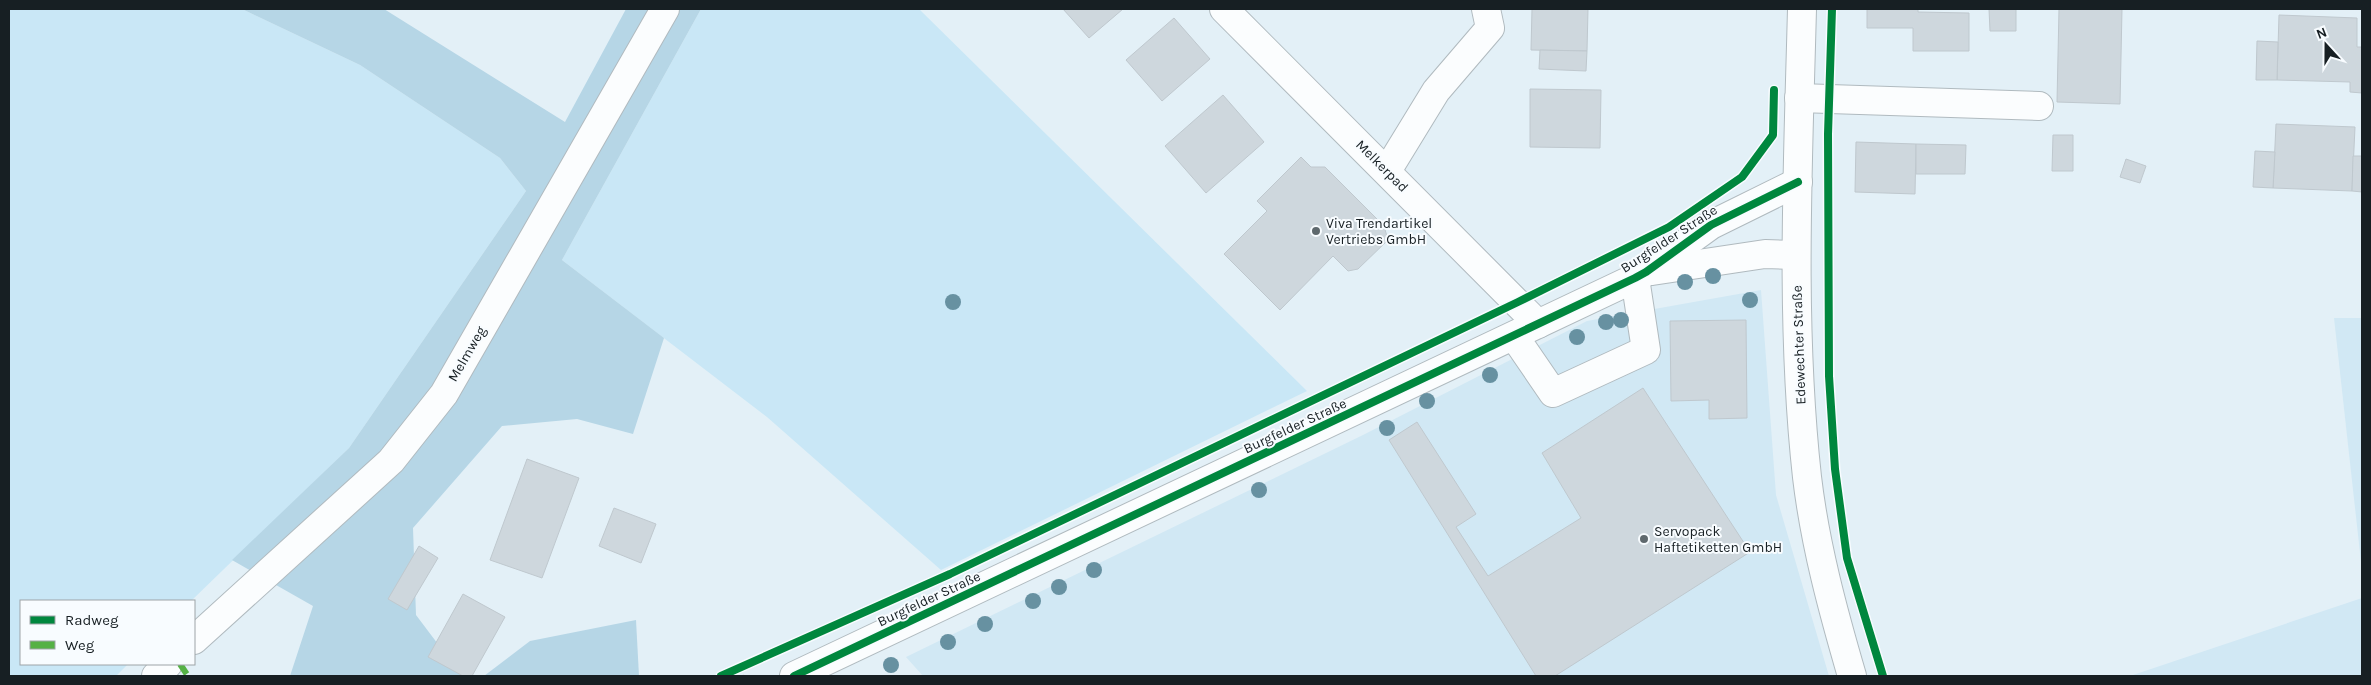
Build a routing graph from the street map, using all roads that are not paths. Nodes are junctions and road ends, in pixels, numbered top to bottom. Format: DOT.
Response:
graph roads {
  1 [pos="665,9"];
  2 [pos="1224,9"];
  3 [pos="1486,9"];
  4 [pos="1802,9"];
  5 [pos="1799,98"];
  6 [pos="2040,106"];
  7 [pos="1387,171"];
  8 [pos="1798,182"];
  9 [pos="1796,256"];
  10 [pos="1640,275"];
  11 [pos="1538,324"];
  12 [pos="1514,336"];
  13 [pos="195,639"];
  14 [pos="167,665"];
  15 [pos="156,676"];
  16 [pos="794,676"];
  17 [pos="1852,676"];
  1 -- 13 [label="street, Melmweg"];
  2 -- 7 [label="street, Melkerpad"];
  3 -- 7 [label="street"];
  4 -- 5 [label="street, Edewechter Straße"];
  5 -- 6 [label="street"];
  5 -- 8 [label="street, Edewechter Straße"];
  7 -- 11 [label="street, Melkerpad"];
  8 -- 9 [label="street, Edewechter Straße"];
  8 -- 10 [label="street, Burgfelder Straße"];
  9 -- 10 [label="street, Burgfelder Straße"];
  9 -- 17 [label="street, Edewechter Straße"];
  10 -- 11 [label="street, Burgfelder Straße"];
  10 -- 12 [label="street"];
  11 -- 12 [label="street, Burgfelder Straße"];
  12 -- 16 [label="street, Burgfelder Straße"];
  14 -- 15 [label="street"];
}
